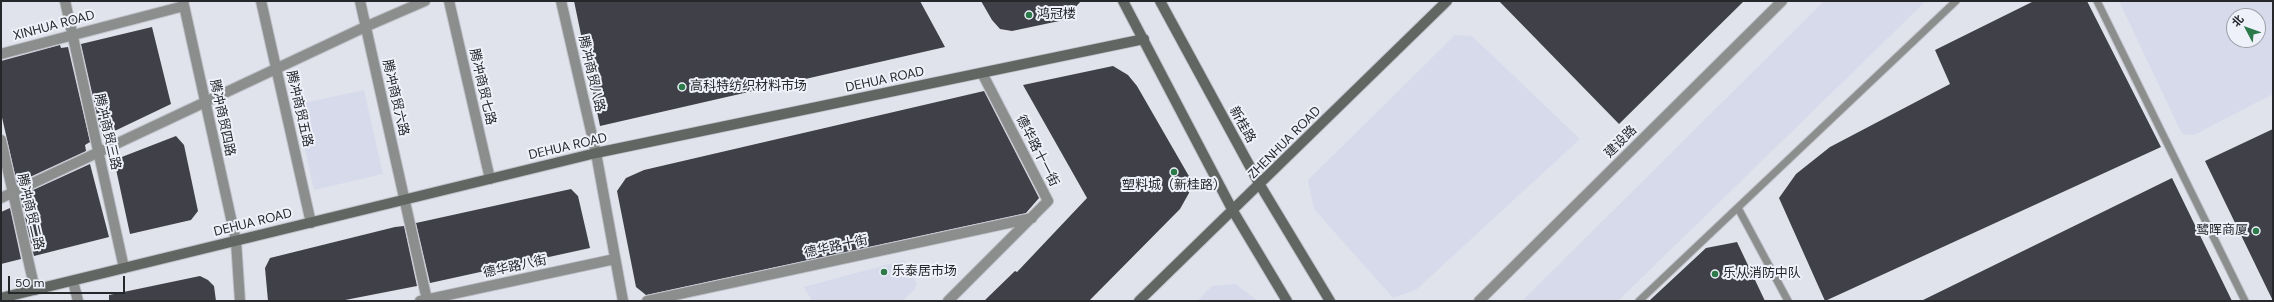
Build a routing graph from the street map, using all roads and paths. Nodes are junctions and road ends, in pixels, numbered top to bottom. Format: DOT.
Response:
graph roads {
  1 [pos="65,1"];
  2 [pos="261,1"];
  3 [pos="360,1"];
  4 [pos="425,1"];
  5 [pos="449,1"];
  6 [pos="561,1"];
  7 [pos="1124,1"];
  8 [pos="1160,1"];
  9 [pos="1447,1"];
  10 [pos="1782,1"];
  11 [pos="1956,1"];
  12 [pos="2097,1"];
  13 [pos="183,3"];
  14 [pos="366,27"];
  15 [pos="73,35"];
  16 [pos="1144,39"];
  17 [pos="1,54"];
  18 [pos="276,69"];
  19 [pos="982,73"];
  20 [pos="205,102"];
  21 [pos="1,140"];
  22 [pos="99,152"];
  23 [pos="596,154"];
  24 [pos="490,179"];
  25 [pos="1260,185"];
  26 [pos="13,193"];
  27 [pos="1,198"];
  28 [pos="404,200"];
  29 [pos="1738,208"];
  30 [pos="1232,211"];
  31 [pos="1032,218"];
  32 [pos="311,223"];
  33 [pos="236,241"];
  34 [pos="615,259"];
  35 [pos="124,268"];
  36 [pos="73,281"];
  37 [pos="35,290"];
  38 [pos="1,298"];
  39 [pos="449,298"];
  40 [pos="424,300"];
  41 [pos="78,301"];
  42 [pos="240,301"];
  43 [pos="623,301"];
  44 [pos="647,301"];
  45 [pos="948,301"];
  46 [pos="1139,301"];
  47 [pos="1287,301"];
  48 [pos="1330,301"];
  49 [pos="1479,301"];
  50 [pos="1639,301"];
  51 [pos="1788,301"];
  52 [pos="2245,301"];
  1 -- 15 [label="street, 腾冲商贸三路"];
  2 -- 18 [label="street, 腾冲商贸五路"];
  3 -- 14 [label="street, 腾冲商贸六路"];
  4 -- 14 [label="street"];
  5 -- 24 [label="street, 腾冲商贸七路"];
  6 -- 23 [label="street, 腾冲商贸八路"];
  7 -- 16 [label="street"];
  8 -- 25 [label="street, 新桂路"];
  9 -- 25 [label="street, ZHENHUA ROAD"];
  10 -- 49 [label="street, 建设路"];
  11 -- 29 [label="lane"];
  12 -- 52 [label="lane"];
  13 -- 15 [label="street, XINHUA ROAD"];
  13 -- 20 [label="street, 腾冲商贸四路"];
  14 -- 18 [label="street"];
  14 -- 28 [label="street, 腾冲商贸六路"];
  15 -- 17 [label="street, XINHUA ROAD"];
  15 -- 22 [label="street, 腾冲商贸三路"];
  16 -- 19 [label="street, DEHUA ROAD"];
  16 -- 30 [label="street"];
  18 -- 20 [label="street"];
  18 -- 32 [label="street, 腾冲商贸五路"];
  19 -- 23 [label="street, DEHUA ROAD"];
  19 -- 31 [label="street, 德华路十一街"];
  20 -- 22 [label="street"];
  20 -- 33 [label="street, 腾冲商贸四路"];
  21 -- 26 [label="street, 腾冲商贸二路"];
  22 -- 26 [label="street"];
  22 -- 35 [label="street, 腾冲商贸三路"];
  23 -- 24 [label="street, DEHUA ROAD"];
  23 -- 34 [label="street, 腾冲商贸八路"];
  24 -- 28 [label="street, DEHUA ROAD"];
  25 -- 30 [label="street, ZHENHUA ROAD"];
  25 -- 48 [label="street, 新桂路"];
  26 -- 27 [label="street"];
  26 -- 37 [label="street, 腾冲商贸二路"];
  28 -- 32 [label="street, DEHUA ROAD"];
  28 -- 40 [label="street, 腾冲商贸六路"];
  29 -- 50 [label="lane"];
  29 -- 51 [label="lane"];
  30 -- 46 [label="street, ZHENHUA ROAD"];
  30 -- 47 [label="street"];
  31 -- 44 [label="street, 德华路十街"];
  31 -- 45 [label="street, 德华路十一街"];
  32 -- 33 [label="street, DEHUA ROAD"];
  33 -- 35 [label="street, DEHUA ROAD"];
  33 -- 42 [label="street, 腾冲商贸四路"];
  34 -- 39 [label="street, 德华路八街"];
  34 -- 43 [label="street, 腾冲商贸八路"];
  35 -- 36 [label="street, DEHUA ROAD"];
  36 -- 37 [label="street, DEHUA ROAD"];
  36 -- 41 [label="street"];
  37 -- 38 [label="street, DEHUA ROAD"];
  39 -- 40 [label="street, 德华路八街"];
}
